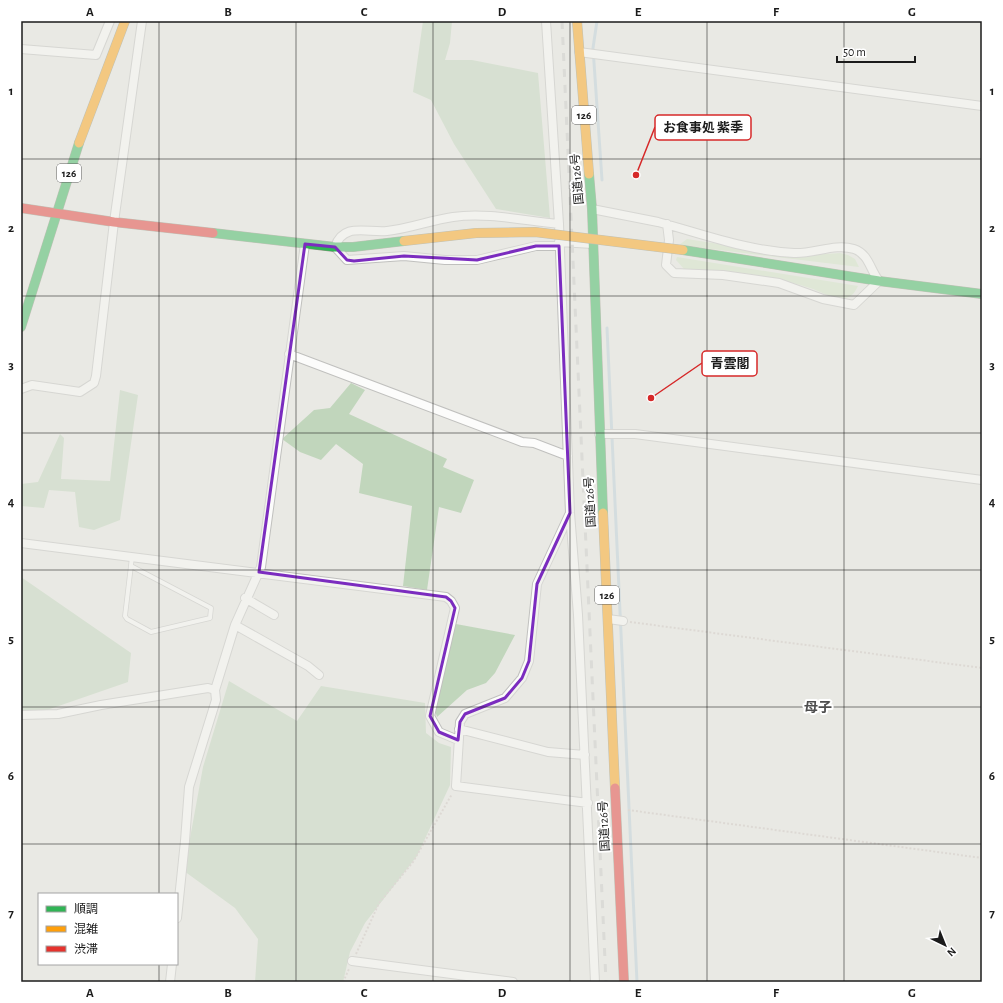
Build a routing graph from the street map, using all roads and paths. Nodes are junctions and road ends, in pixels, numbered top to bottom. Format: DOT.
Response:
graph roads {
  1 [pos="110,21"];
  2 [pos="125,21"];
  3 [pos="142,21"];
  4 [pos="546,21"];
  5 [pos="577,21"];
  6 [pos="21,49"];
  7 [pos="579,52"];
  8 [pos="982,106"];
  9 [pos="21,208"];
  10 [pos="592,209"];
  11 [pos="55,213"];
  12 [pos="114,222"];
  13 [pos="559,224"];
  14 [pos="667,224"];
  15 [pos="305,244"];
  16 [pos="559,244"];
  17 [pos="593,244"];
  18 [pos="335,247"];
  19 [pos="879,281"];
  20 [pos="982,294"];
  21 [pos="21,327"];
  22 [pos="289,354"];
  23 [pos="21,389"];
  24 [pos="599,434"];
  25 [pos="568,456"];
  26 [pos="982,480"];
  27 [pos="570,513"];
  28 [pos="21,543"];
  29 [pos="132,562"];
  30 [pos="259,572"];
  31 [pos="245,598"];
  32 [pos="274,615"];
  33 [pos="616,620"];
  34 [pos="235,625"];
  35 [pos="982,668"];
  36 [pos="319,676"];
  37 [pos="216,690"];
  38 [pos="21,715"];
  39 [pos="459,730"];
  40 [pos="458,740"];
  41 [pos="585,755"];
  42 [pos="456,786"];
  43 [pos="588,802"];
  44 [pos="625,810"];
  45 [pos="982,858"];
  46 [pos="178,908"];
  47 [pos="352,960"];
  48 [pos="172,965"];
  49 [pos="495,981"];
  50 [pos="170,982"];
  51 [pos="343,982"];
  52 [pos="513,982"];
  53 [pos="595,982"];
  54 [pos="624,982"];
  1 -- 6 [label="street"];
  2 -- 11 [label="main road, 126"];
  3 -- 12 [label="street"];
  4 -- 13 [label="street"];
  5 -- 7 [label="main road, 国道126号 / 126"];
  7 -- 8 [label="street"];
  7 -- 10 [label="main road, 国道126号 / 126"];
  9 -- 11 [label="main road"];
  10 -- 14 [label="street"];
  10 -- 17 [label="main road, 国道126号 / 126"];
  11 -- 12 [label="main road"];
  11 -- 21 [label="main road, 126"];
  12 -- 15 [label="main road"];
  12 -- 23 [label="street"];
  13 -- 16 [label="street"];
  13 -- 18 [label="street"];
  14 -- 19 [label="street"];
  14 -- 19 [label="street"];
  15 -- 18 [label="main road"];
  15 -- 22 [label="street"];
  16 -- 17 [label="street"];
  16 -- 18 [label="street"];
  16 -- 25 [label="street"];
  17 -- 24 [label="main road, 国道126号 / 126"];
  18 -- 19 [label="main road, bridge"];
  19 -- 20 [label="main road"];
  22 -- 25 [label="street"];
  22 -- 30 [label="street"];
  24 -- 26 [label="street"];
  24 -- 33 [label="main road, 国道126号 / 126"];
  25 -- 27 [label="street"];
  27 -- 39 [label="street"];
  27 -- 41 [label="street"];
  28 -- 29 [label="street"];
  29 -- 29 [label="lane"];
  29 -- 30 [label="street"];
  30 -- 31 [label="street"];
  30 -- 40 [label="street"];
  31 -- 32 [label="street"];
  31 -- 34 [label="street"];
  33 -- 35 [label="path"];
  33 -- 54 [label="main road, 国道126号 / 126"];
  34 -- 36 [label="street"];
  34 -- 37 [label="street"];
  37 -- 38 [label="street"];
  37 -- 46 [label="street"];
  39 -- 40 [label="street"];
  39 -- 41 [label="street"];
  40 -- 42 [label="street"];
  41 -- 43 [label="street"];
  42 -- 43 [label="street"];
  42 -- 47 [label="path"];
  43 -- 53 [label="street"];
  44 -- 45 [label="path"];
  47 -- 49 [label="street"];
  47 -- 51 [label="path"];
  48 -- 50 [label="street"];
  49 -- 52 [label="street"];
}
